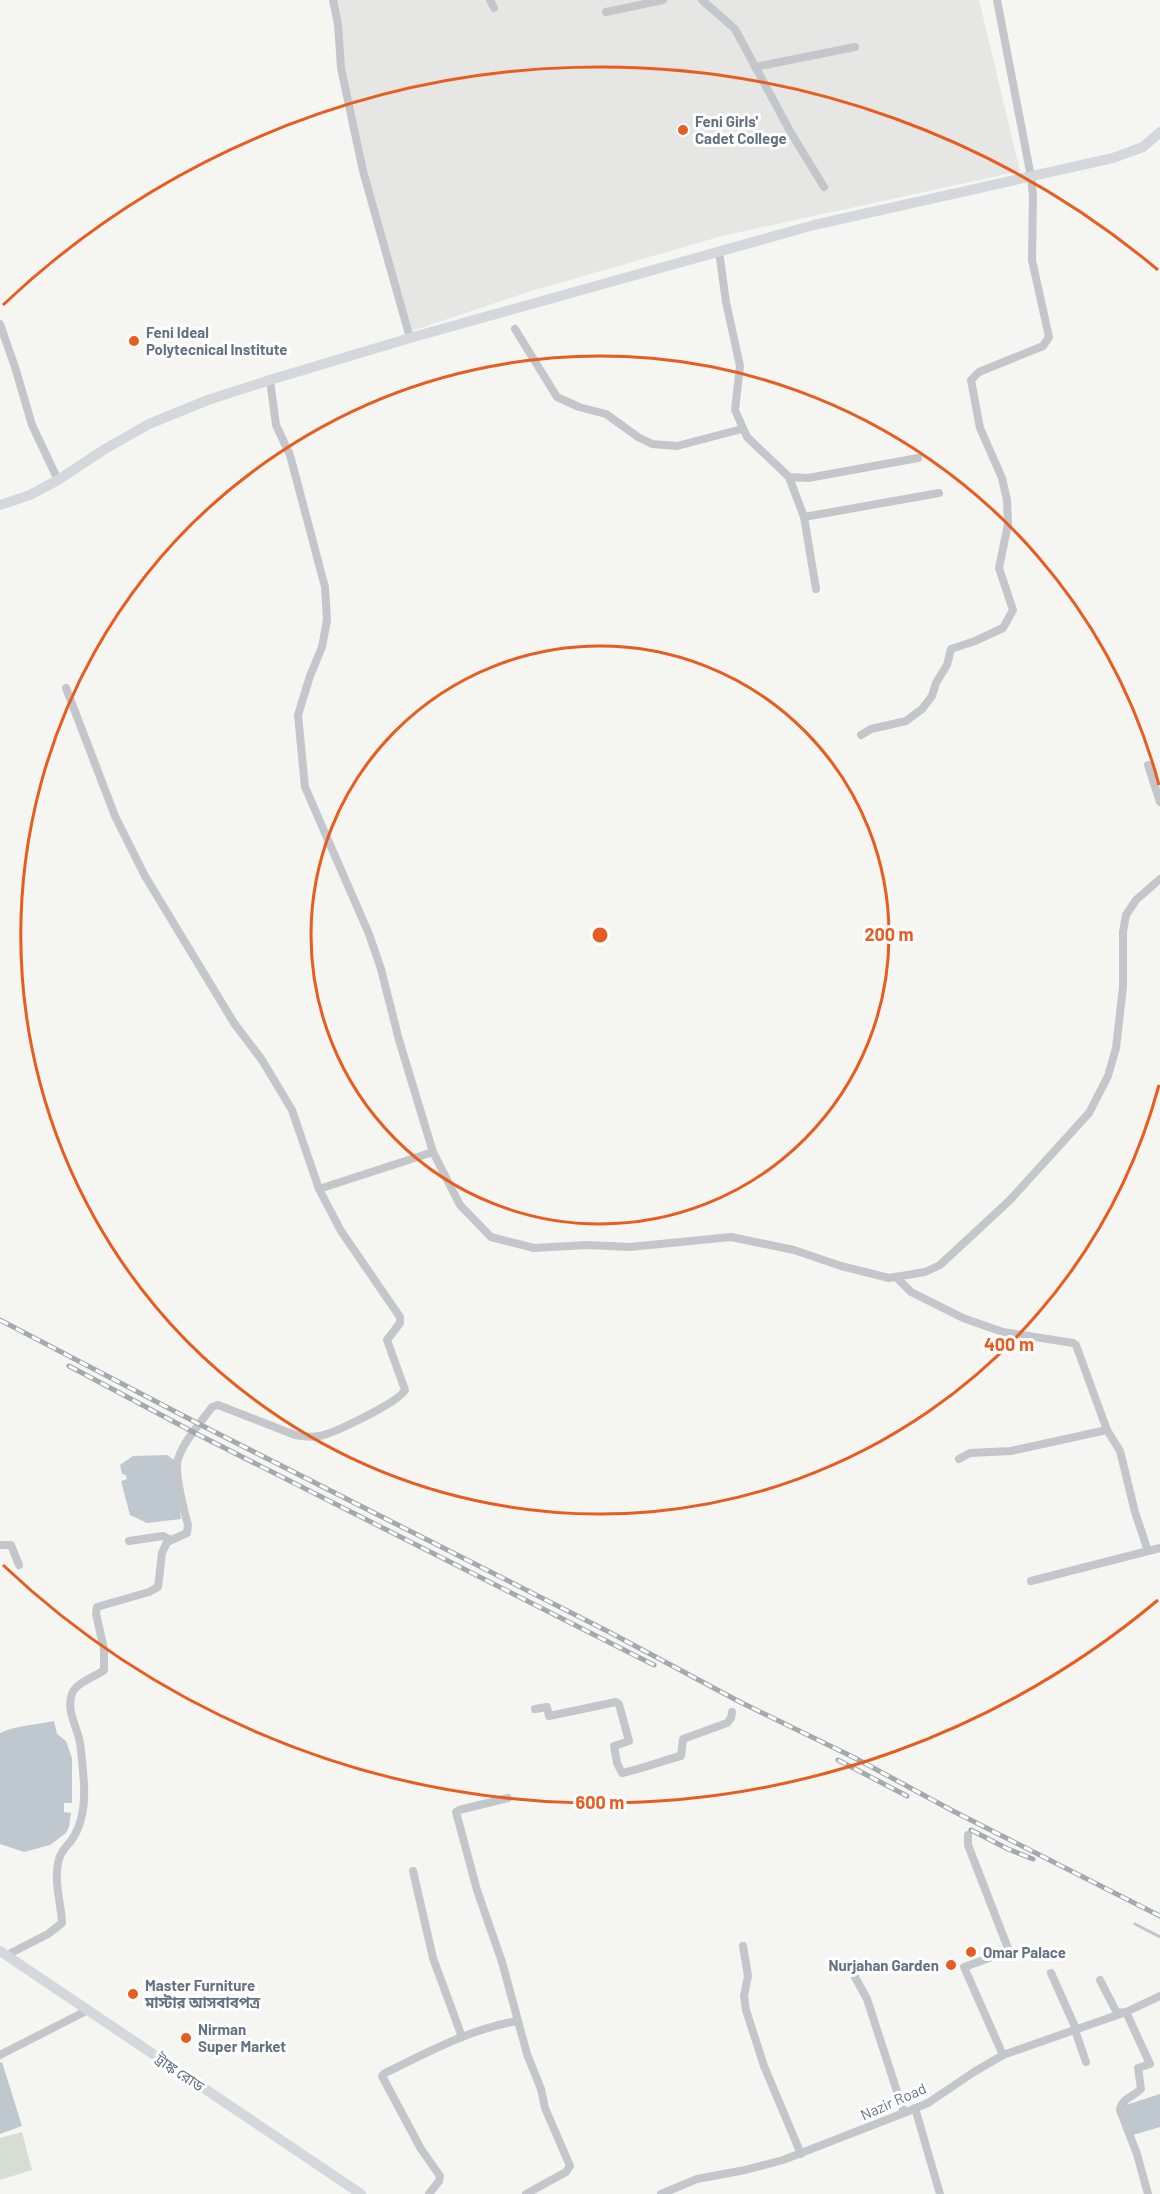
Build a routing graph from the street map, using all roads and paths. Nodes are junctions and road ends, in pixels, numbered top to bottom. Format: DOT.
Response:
graph roads {
  1 [pos="333,0"];
  2 [pos="489,0"];
  3 [pos="663,0"];
  4 [pos="702,0"];
  5 [pos="997,0"];
  6 [pos="494,8"];
  7 [pos="606,12"];
  8 [pos="855,47"];
  9 [pos="755,67"];
  10 [pos="1160,132"];
  11 [pos="1031,177"];
  12 [pos="824,187"];
  13 [pos="719,251"];
  14 [pos="0,324"];
  15 [pos="515,329"];
  16 [pos="410,338"];
  17 [pos="270,380"];
  18 [pos="742,429"];
  19 [pos="918,458"];
  20 [pos="789,477"];
  21 [pos="58,480"];
  22 [pos="939,493"];
  23 [pos="0,505"];
  24 [pos="804,517"];
  25 [pos="816,589"];
  26 [pos="66,688"];
  27 [pos="861,735"];
  28 [pos="1148,765"];
  29 [pos="1160,802"];
  30 [pos="1160,879"];
  31 [pos="433,1152"];
  32 [pos="319,1189"];
  33 [pos="896,1277"];
  34 [pos="1107,1430"];
  35 [pos="959,1459"];
  36 [pos="171,1540"];
  37 [pos="129,1541"];
  38 [pos="0,1545"];
  39 [pos="1160,1548"];
  40 [pos="1148,1551"];
  41 [pos="19,1565"];
  42 [pos="1031,1581"];
  43 [pos="535,1709"];
  44 [pos="732,1712"];
  45 [pos="508,1798"];
  46 [pos="968,1835"];
  47 [pos="413,1871"];
  48 [pos="743,1946"];
  49 [pos="3,1953"];
  50 [pos="1051,1973"];
  51 [pos="855,1977"];
  52 [pos="1100,1980"];
  53 [pos="1160,1996"];
  54 [pos="88,2010"];
  55 [pos="1126,2012"];
  56 [pos="517,2021"];
  57 [pos="1076,2029"];
  58 [pos="462,2037"];
  59 [pos="0,2055"];
  60 [pos="1003,2055"];
  61 [pos="1086,2062"];
  62 [pos="915,2108"];
  63 [pos="904,2113"];
  64 [pos="801,2154"];
  65 [pos="361,2194"];
  66 [pos="429,2194"];
  67 [pos="526,2194"];
  68 [pos="661,2194"];
  69 [pos="940,2194"];
  70 [pos="1149,2194"];
  1 -- 16 [label="street"];
  2 -- 6 [label="street"];
  3 -- 7 [label="street"];
  4 -- 9 [label="street"];
  5 -- 11 [label="street"];
  8 -- 9 [label="street"];
  9 -- 12 [label="street"];
  10 -- 11 [label="main road"];
  11 -- 13 [label="main road"];
  11 -- 27 [label="street"];
  13 -- 16 [label="main road"];
  13 -- 18 [label="street"];
  14 -- 21 [label="street"];
  15 -- 18 [label="street"];
  16 -- 17 [label="main road"];
  17 -- 21 [label="main road"];
  17 -- 31 [label="street"];
  18 -- 20 [label="street"];
  19 -- 20 [label="street"];
  20 -- 24 [label="street"];
  21 -- 23 [label="main road"];
  22 -- 24 [label="street"];
  24 -- 25 [label="street"];
  26 -- 32 [label="street"];
  28 -- 29 [label="street"];
  30 -- 33 [label="street"];
  31 -- 32 [label="street"];
  31 -- 33 [label="street"];
  32 -- 36 [label="street"];
  33 -- 34 [label="street"];
  34 -- 35 [label="street"];
  34 -- 40 [label="street"];
  36 -- 37 [label="street"];
  36 -- 49 [label="street"];
  38 -- 41 [label="street"];
  39 -- 40 [label="street"];
  40 -- 42 [label="street"];
  43 -- 44 [label="street"];
  45 -- 56 [label="street"];
  46 -- 60 [label="street"];
  47 -- 58 [label="street"];
  48 -- 64 [label="street"];
  49 -- 54 [label="main road, ট্রাঙ্ক রোড"];
  50 -- 57 [label="street"];
  51 -- 63 [label="street"];
  52 -- 55 [label="street"];
  53 -- 55 [label="street, Nazir Road"];
  54 -- 59 [label="street"];
  54 -- 65 [label="main road, ট্রাঙ্ক রোড"];
  55 -- 57 [label="street, Nazir Road"];
  55 -- 70 [label="street"];
  56 -- 58 [label="street"];
  56 -- 67 [label="street"];
  57 -- 60 [label="street, Nazir Road"];
  57 -- 61 [label="street"];
  58 -- 66 [label="street"];
  60 -- 62 [label="street, Nazir Road"];
  62 -- 63 [label="street, Nazir Road"];
  62 -- 69 [label="street"];
  63 -- 64 [label="street, Nazir Road"];
  64 -- 68 [label="street, Nazir Road"];
}
